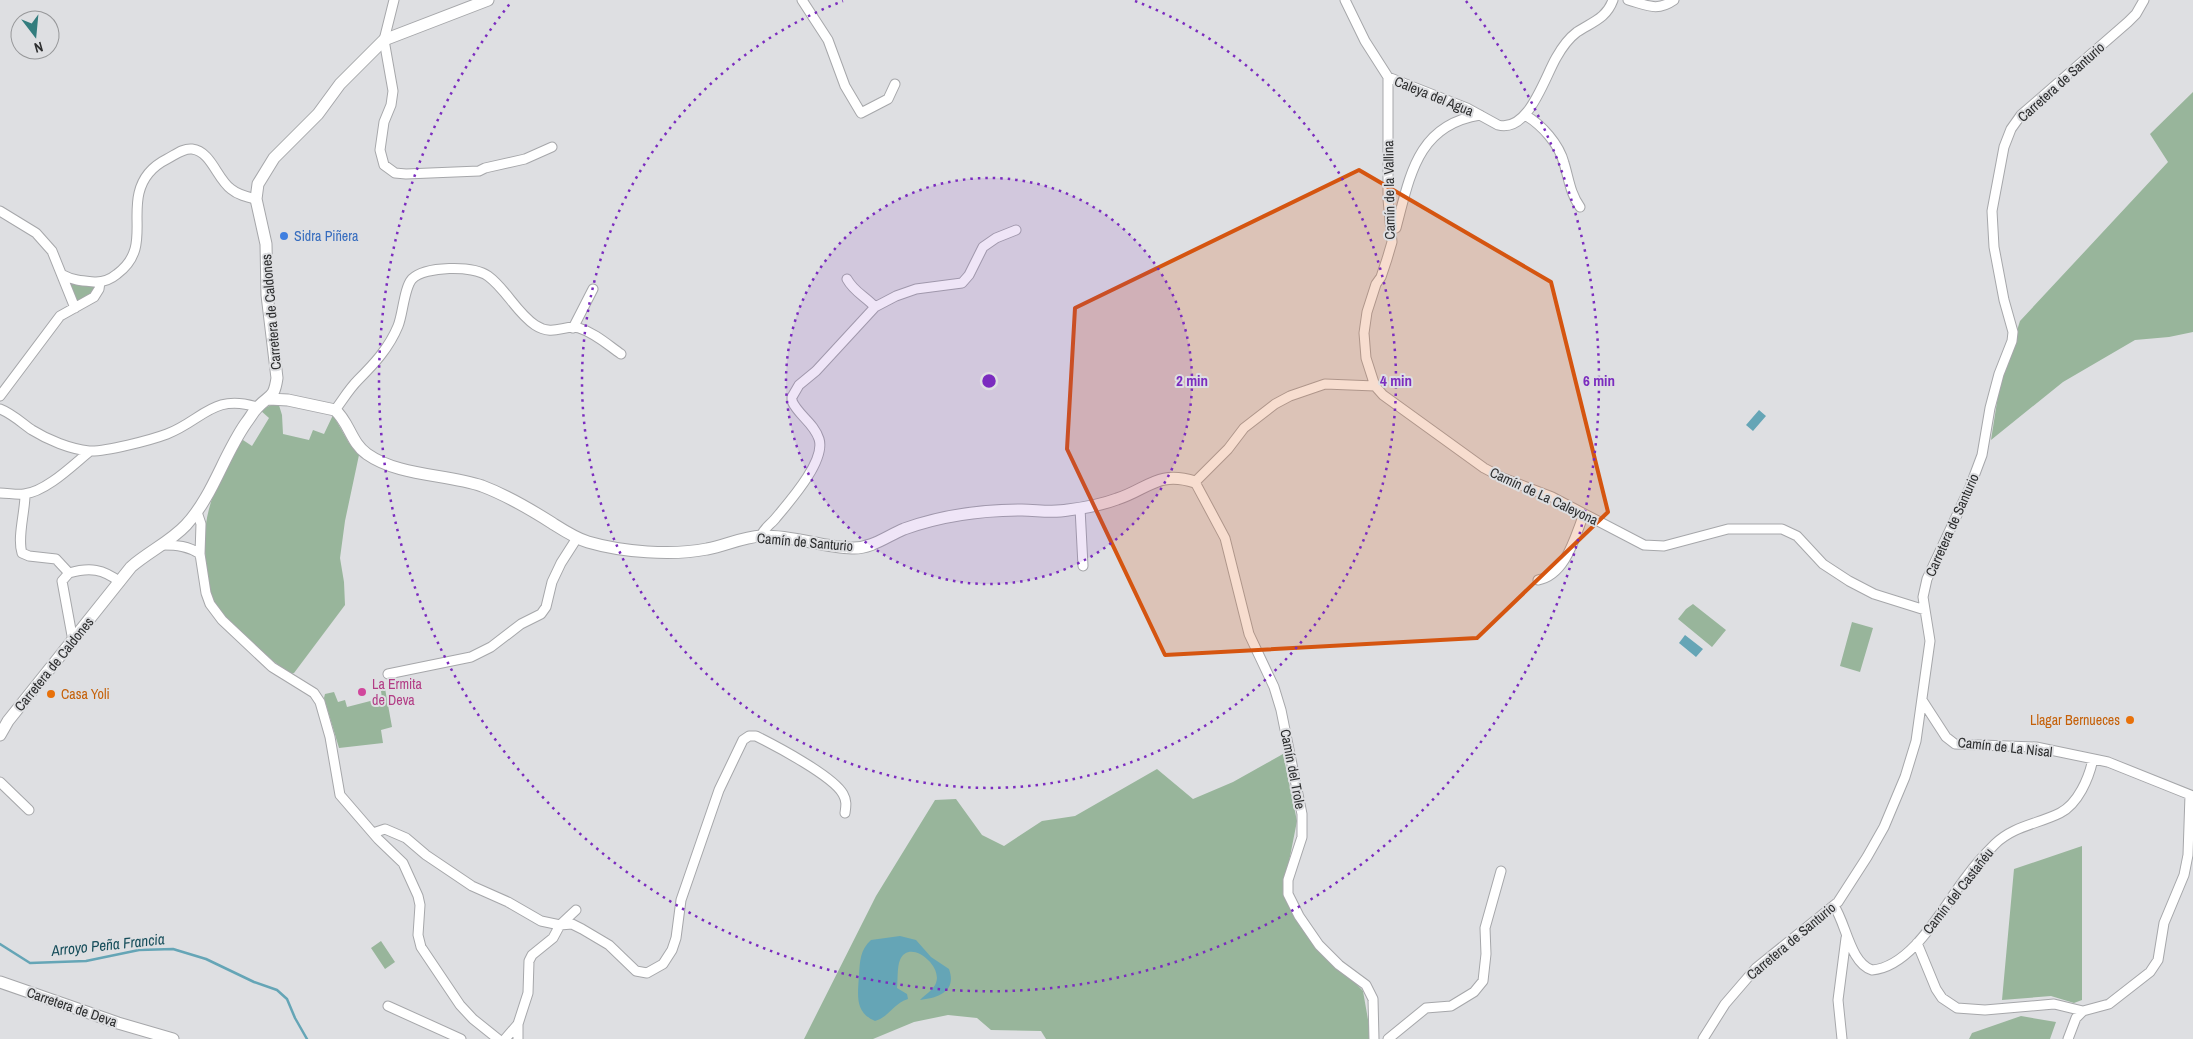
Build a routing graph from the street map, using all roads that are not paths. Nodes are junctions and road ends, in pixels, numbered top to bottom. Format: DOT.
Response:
graph roads {
  1 [pos="394,0"];
  2 [pos="488,0"];
  3 [pos="802,0"];
  4 [pos="1344,0"];
  5 [pos="1613,0"];
  6 [pos="1628,0"];
  7 [pos="1674,0"];
  8 [pos="2144,0"];
  9 [pos="384,40"];
  10 [pos="1388,77"];
  11 [pos="895,84"];
  12 [pos="1480,115"];
  13 [pos="1525,115"];
  14 [pos="552,147"];
  15 [pos="256,199"];
  16 [pos="1580,207"];
  17 [pos="0,211"];
  18 [pos="1016,230"];
  19 [pos="1391,230"];
  20 [pos="63,276"];
  21 [pos="847,279"];
  22 [pos="100,282"];
  23 [pos="593,289"];
  24 [pos="875,307"];
  25 [pos="76,308"];
  26 [pos="573,328"];
  27 [pos="621,354"];
  28 [pos="1375,386"];
  29 [pos="0,396"];
  30 [pos="269,399"];
  31 [pos="257,407"];
  32 [pos="0,410"];
  33 [pos="335,410"];
  34 [pos="90,451"];
  35 [pos="1195,482"];
  36 [pos="0,493"];
  37 [pos="25,494"];
  38 [pos="1080,508"];
  39 [pos="197,512"];
  40 [pos="1584,514"];
  41 [pos="761,536"];
  42 [pos="577,538"];
  43 [pos="163,545"];
  44 [pos="200,554"];
  45 [pos="1083,566"];
  46 [pos="69,573"];
  47 [pos="1538,580"];
  48 [pos="120,582"];
  49 [pos="1925,610"];
  50 [pos="73,641"];
  51 [pos="388,674"];
  52 [pos="1922,700"];
  53 [pos="0,735"];
  54 [pos="2093,759"];
  55 [pos="0,782"];
  56 [pos="2191,795"];
  57 [pos="29,810"];
  58 [pos="845,813"];
  59 [pos="373,833"];
  60 [pos="1501,872"];
  61 [pos="1834,906"];
  62 [pos="576,910"];
  63 [pos="560,925"];
  64 [pos="1846,937"];
  65 [pos="1917,943"];
  66 [pos="0,982"];
  67 [pos="388,1006"];
  68 [pos="2082,1011"];
  69 [pos="518,1024"];
  70 [pos="173,1039"];
  71 [pos="461,1039"];
  72 [pos="498,1039"];
  73 [pos="505,1039"];
  74 [pos="518,1039"];
  75 [pos="1374,1039"];
  76 [pos="1388,1039"];
  77 [pos="1703,1039"];
  78 [pos="1842,1039"];
  79 [pos="2068,1039"];
  1 -- 9 [label="street"];
  2 -- 9 [label="street, Carretera de Caldones"];
  3 -- 11 [label="street"];
  4 -- 10 [label="street"];
  5 -- 13 [label="street"];
  6 -- 7 [label="street"];
  8 -- 49 [label="street, Carretera de Santurio"];
  9 -- 14 [label="street"];
  9 -- 15 [label="street, Carretera de Caldones"];
  10 -- 12 [label="street, Caleya del Agua"];
  10 -- 19 [label="street, Camín de la Vallina"];
  12 -- 13 [label="street, Caleya del Agua"];
  12 -- 19 [label="street, Caleya del Agua"];
  13 -- 16 [label="street"];
  15 -- 22 [label="street"];
  15 -- 30 [label="street, Carretera de Caldones"];
  17 -- 20 [label="street"];
  18 -- 24 [label="street"];
  19 -- 28 [label="street, Camín de la Vallina"];
  20 -- 22 [label="street"];
  20 -- 25 [label="street"];
  21 -- 24 [label="street"];
  22 -- 25 [label="street"];
  23 -- 26 [label="street"];
  24 -- 41 [label="street"];
  25 -- 29 [label="street"];
  26 -- 27 [label="street"];
  26 -- 33 [label="street"];
  28 -- 35 [label="street"];
  28 -- 40 [label="street, Camín de La Caleyona"];
  30 -- 31 [label="street, Carretera de Caldones"];
  30 -- 33 [label="street"];
  31 -- 34 [label="street"];
  31 -- 39 [label="street, Carretera de Caldones"];
  32 -- 34 [label="street"];
  33 -- 42 [label="street, Camín de Santurio"];
  34 -- 37 [label="street"];
  35 -- 38 [label="street, Camín de Santurio"];
  35 -- 75 [label="street, Camín del Trole"];
  36 -- 37 [label="street"];
  37 -- 46 [label="street"];
  38 -- 41 [label="street, Camín de Santurio"];
  38 -- 45 [label="street"];
  39 -- 43 [label="street, Carretera de Caldones"];
  39 -- 44 [label="street"];
  40 -- 47 [label="street"];
  40 -- 49 [label="street, Camín de La Caleyona"];
  41 -- 42 [label="street, Camín de Santurio"];
  42 -- 51 [label="street"];
  43 -- 44 [label="street"];
  43 -- 48 [label="street, Carretera de Caldones"];
  44 -- 59 [label="street"];
  46 -- 48 [label="street"];
  46 -- 50 [label="street"];
  48 -- 50 [label="street, Carretera de Caldones"];
  49 -- 52 [label="street, Carretera de Santurio"];
  50 -- 53 [label="street, Carretera de Caldones"];
  52 -- 54 [label="street, Camín de La Nisal"];
  52 -- 61 [label="street, Carretera de Santurio"];
  54 -- 56 [label="street, Camín de La Nisal"];
  54 -- 65 [label="street, Camín del Castañéu"];
  55 -- 57 [label="street"];
  56 -- 68 [label="street"];
  58 -- 63 [label="street"];
  59 -- 63 [label="street"];
  59 -- 72 [label="street"];
  60 -- 76 [label="street"];
  61 -- 64 [label="street, Camín del Castañéu"];
  61 -- 77 [label="street, Carretera de Santurio"];
  62 -- 63 [label="street"];
  63 -- 69 [label="street"];
  64 -- 65 [label="street, Camín del Castañéu"];
  64 -- 78 [label="street"];
  65 -- 68 [label="street"];
  66 -- 70 [label="street, Carretera de Deva"];
  67 -- 71 [label="street"];
  68 -- 79 [label="street"];
  69 -- 73 [label="street"];
  69 -- 74 [label="street"];
}
